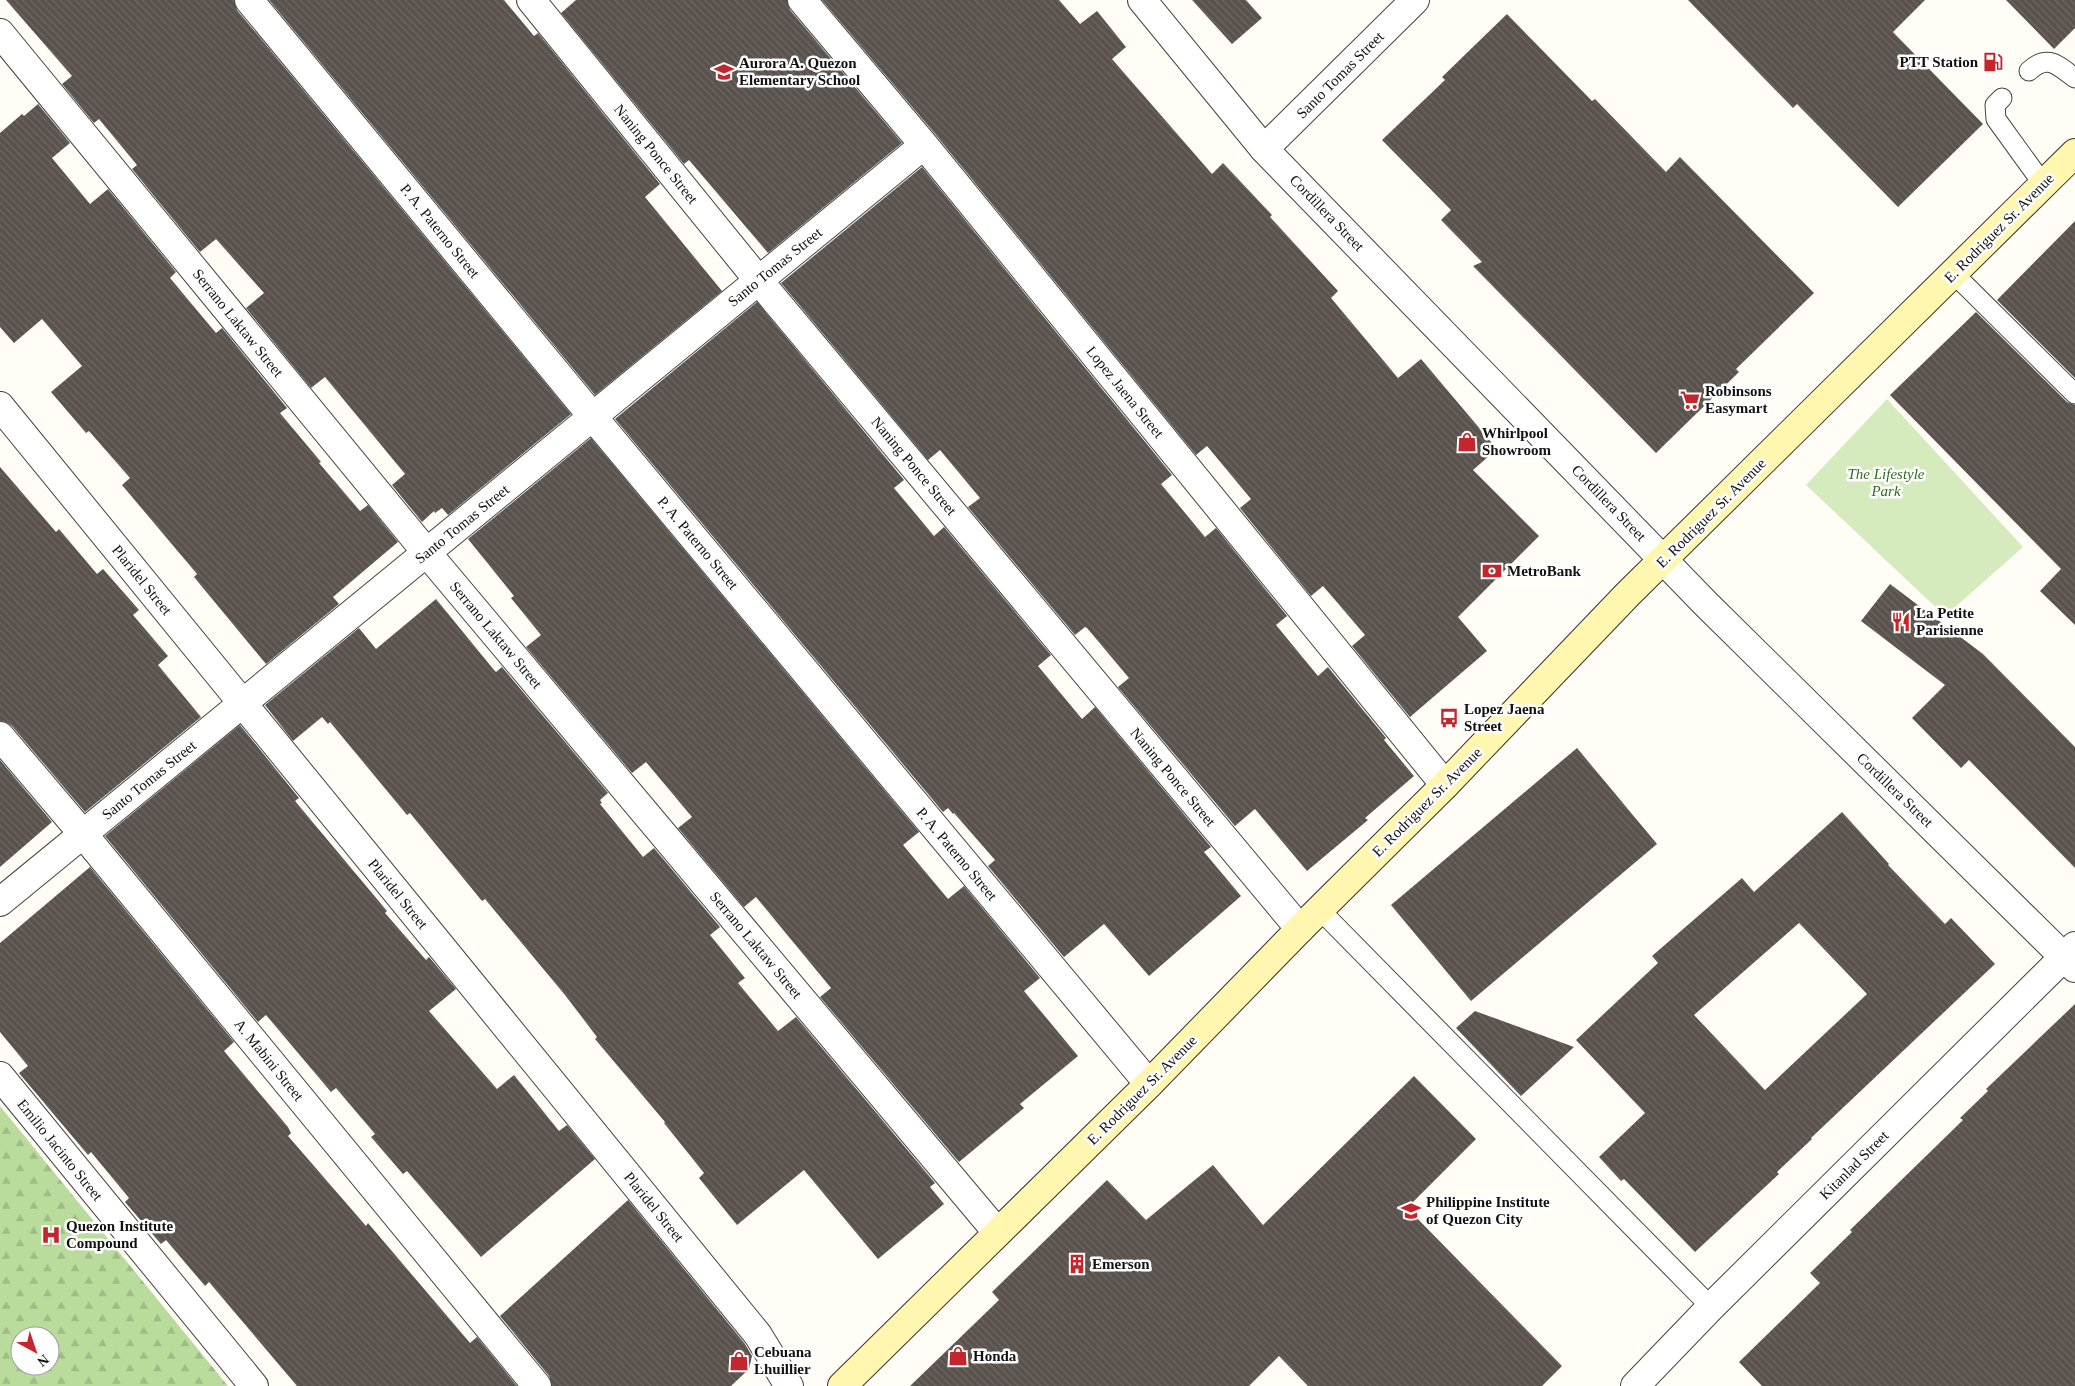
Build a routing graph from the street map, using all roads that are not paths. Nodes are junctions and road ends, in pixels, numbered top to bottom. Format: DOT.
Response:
graph roads {
  1 [pos="249,0"];
  2 [pos="531,0"];
  3 [pos="802,0"];
  4 [pos="1142,0"];
  5 [pos="1415,0"];
  6 [pos="0,33"];
  7 [pos="2029,71"];
  8 [pos="2075,78"];
  9 [pos="2002,98"];
  10 [pos="924,145"];
  11 [pos="1264,149"];
  12 [pos="2075,153"];
  13 [pos="2043,184"];
  14 [pos="1953,273"];
  15 [pos="759,281"];
  16 [pos="2075,394"];
  17 [pos="0,406"];
  18 [pos="593,417"];
  19 [pos="426,553"];
  20 [pos="1664,559"];
  21 [pos="242,703"];
  22 [pos="0,736"];
  23 [pos="1445,785"];
  24 [pos="83,834"];
  25 [pos="0,902"];
  26 [pos="1320,910"];
  27 [pos="1300,930"];
  28 [pos="2071,957"];
  29 [pos="0,1076"];
  30 [pos="1149,1084"];
  31 [pos="997,1232"];
  32 [pos="1711,1307"];
  33 [pos="254,1386"];
  34 [pos="537,1386"];
  35 [pos="788,1386"];
  36 [pos="842,1386"];
  37 [pos="1635,1386"];
  1 -- 18 [label="street, P. A. Paterno Street"];
  2 -- 15 [label="street, Naning Ponce Street"];
  3 -- 10 [label="street, Lopez Jaena Street"];
  4 -- 11 [label="street, Cordillera Street"];
  5 -- 11 [label="street, Santo Tomas Street"];
  6 -- 19 [label="street, Serrano Laktaw Street"];
  7 -- 8 [label="lane"];
  9 -- 13 [label="lane"];
  10 -- 15 [label="street, Santo Tomas Street"];
  10 -- 23 [label="street, Lopez Jaena Street"];
  11 -- 20 [label="street, Cordillera Street"];
  12 -- 13 [label="main road, E. Rodriguez Sr. Avenue"];
  13 -- 14 [label="main road, E. Rodriguez Sr. Avenue"];
  14 -- 16 [label="lane"];
  14 -- 20 [label="main road, E. Rodriguez Sr. Avenue"];
  15 -- 18 [label="street, Santo Tomas Street"];
  15 -- 27 [label="street, Naning Ponce Street"];
  17 -- 21 [label="street, Plaridel Street"];
  18 -- 19 [label="street, Santo Tomas Street"];
  18 -- 30 [label="street, P. A. Paterno Street"];
  19 -- 21 [label="street, Santo Tomas Street"];
  19 -- 31 [label="street, Serrano Laktaw Street"];
  20 -- 23 [label="main road, E. Rodriguez Sr. Avenue"];
  20 -- 28 [label="street, Cordillera Street"];
  21 -- 24 [label="street, Santo Tomas Street"];
  21 -- 35 [label="street, Plaridel Street"];
  22 -- 24 [label="street, A. Mabini Street"];
  23 -- 26 [label="main road, E. Rodriguez Sr. Avenue"];
  24 -- 25 [label="street, Santo Tomas Street"];
  24 -- 34 [label="street, A. Mabini Street"];
  26 -- 27 [label="main road, E. Rodriguez Sr. Avenue"];
  26 -- 32 [label="lane"];
  27 -- 30 [label="main road, E. Rodriguez Sr. Avenue"];
  28 -- 32 [label="street, Kitanlad Street"];
  29 -- 33 [label="street, Emilio Jacinto Street"];
  30 -- 31 [label="main road, E. Rodriguez Sr. Avenue"];
  31 -- 36 [label="main road, E. Rodriguez Sr. Avenue"];
  32 -- 37 [label="street, Kitanlad Street"];
}
